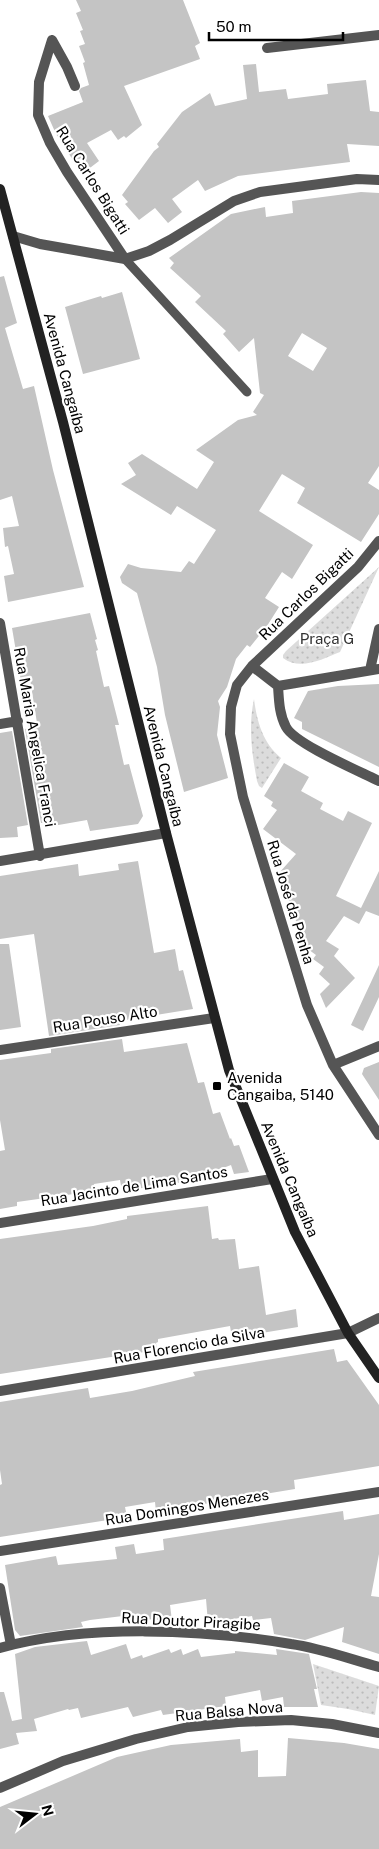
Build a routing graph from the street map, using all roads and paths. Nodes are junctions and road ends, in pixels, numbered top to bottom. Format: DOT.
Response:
graph roads {
  1 [pos="379,35"];
  2 [pos="267,48"];
  3 [pos="75,86"];
  4 [pos="379,180"];
  5 [pos="0,189"];
  6 [pos="13,236"];
  7 [pos="125,259"];
  8 [pos="247,392"];
  9 [pos="379,541"];
  10 [pos="0,624"];
  11 [pos="379,629"];
  12 [pos="252,666"];
  13 [pos="375,670"];
  14 [pos="278,686"];
  15 [pos="18,721"];
  16 [pos="0,724"];
  17 [pos="379,781"];
  18 [pos="166,833"];
  19 [pos="40,856"];
  20 [pos="0,861"];
  21 [pos="214,1018"];
  22 [pos="379,1046"];
  23 [pos="0,1050"];
  24 [pos="333,1065"];
  25 [pos="379,1135"];
  26 [pos="272,1179"];
  27 [pos="0,1223"];
  28 [pos="379,1318"];
  29 [pos="348,1333"];
  30 [pos="379,1378"];
  31 [pos="0,1391"];
  32 [pos="379,1492"];
  33 [pos="0,1551"];
  34 [pos="0,1588"];
  35 [pos="11,1645"];
  36 [pos="0,1648"];
  37 [pos="379,1667"];
  38 [pos="379,1733"];
  39 [pos="0,1788"];
  1 -- 2 [label="street"];
  3 -- 7 [label="street, Rua Carlos Bigatti"];
  4 -- 7 [label="street, Rua Carlos Bigatti"];
  5 -- 6 [label="main road, Avenida Cangaíba"];
  6 -- 7 [label="street, Rua Carlos Bigatti"];
  6 -- 18 [label="main road, Avenida Cangaíba"];
  7 -- 8 [label="lane"];
  9 -- 12 [label="street, Rua Carlos Bigatti"];
  10 -- 15 [label="street, Rua Maria Angelica Franci"];
  11 -- 13 [label="street"];
  12 -- 14 [label="street"];
  12 -- 24 [label="street, Rua José da Penha"];
  13 -- 14 [label="street"];
  14 -- 17 [label="street"];
  15 -- 16 [label="street"];
  15 -- 19 [label="street, Rua Maria Angelica Franci"];
  18 -- 19 [label="street"];
  18 -- 21 [label="main road, Avenida Cangaíba"];
  19 -- 20 [label="street"];
  21 -- 23 [label="street, Rua Pouso Alto"];
  21 -- 26 [label="main road, Avenida Cangaíba"];
  22 -- 24 [label="street"];
  24 -- 25 [label="street, Rua José da Penha"];
  26 -- 27 [label="street, Rua Jacinto de Lima Santos"];
  26 -- 29 [label="main road, Avenida Cangaíba"];
  28 -- 29 [label="street, Rua Florencio da Silva"];
  29 -- 30 [label="main road, Avenida Cangaíba"];
  29 -- 31 [label="street, Rua Florencio da Silva"];
  32 -- 33 [label="street, Rua Domingos Menezes"];
  34 -- 35 [label="street"];
  35 -- 36 [label="street, Rua Doutor Piragibe"];
  35 -- 37 [label="street, Rua Doutor Piragibe"];
  38 -- 39 [label="street, Rua Balsa Nova"];
}
